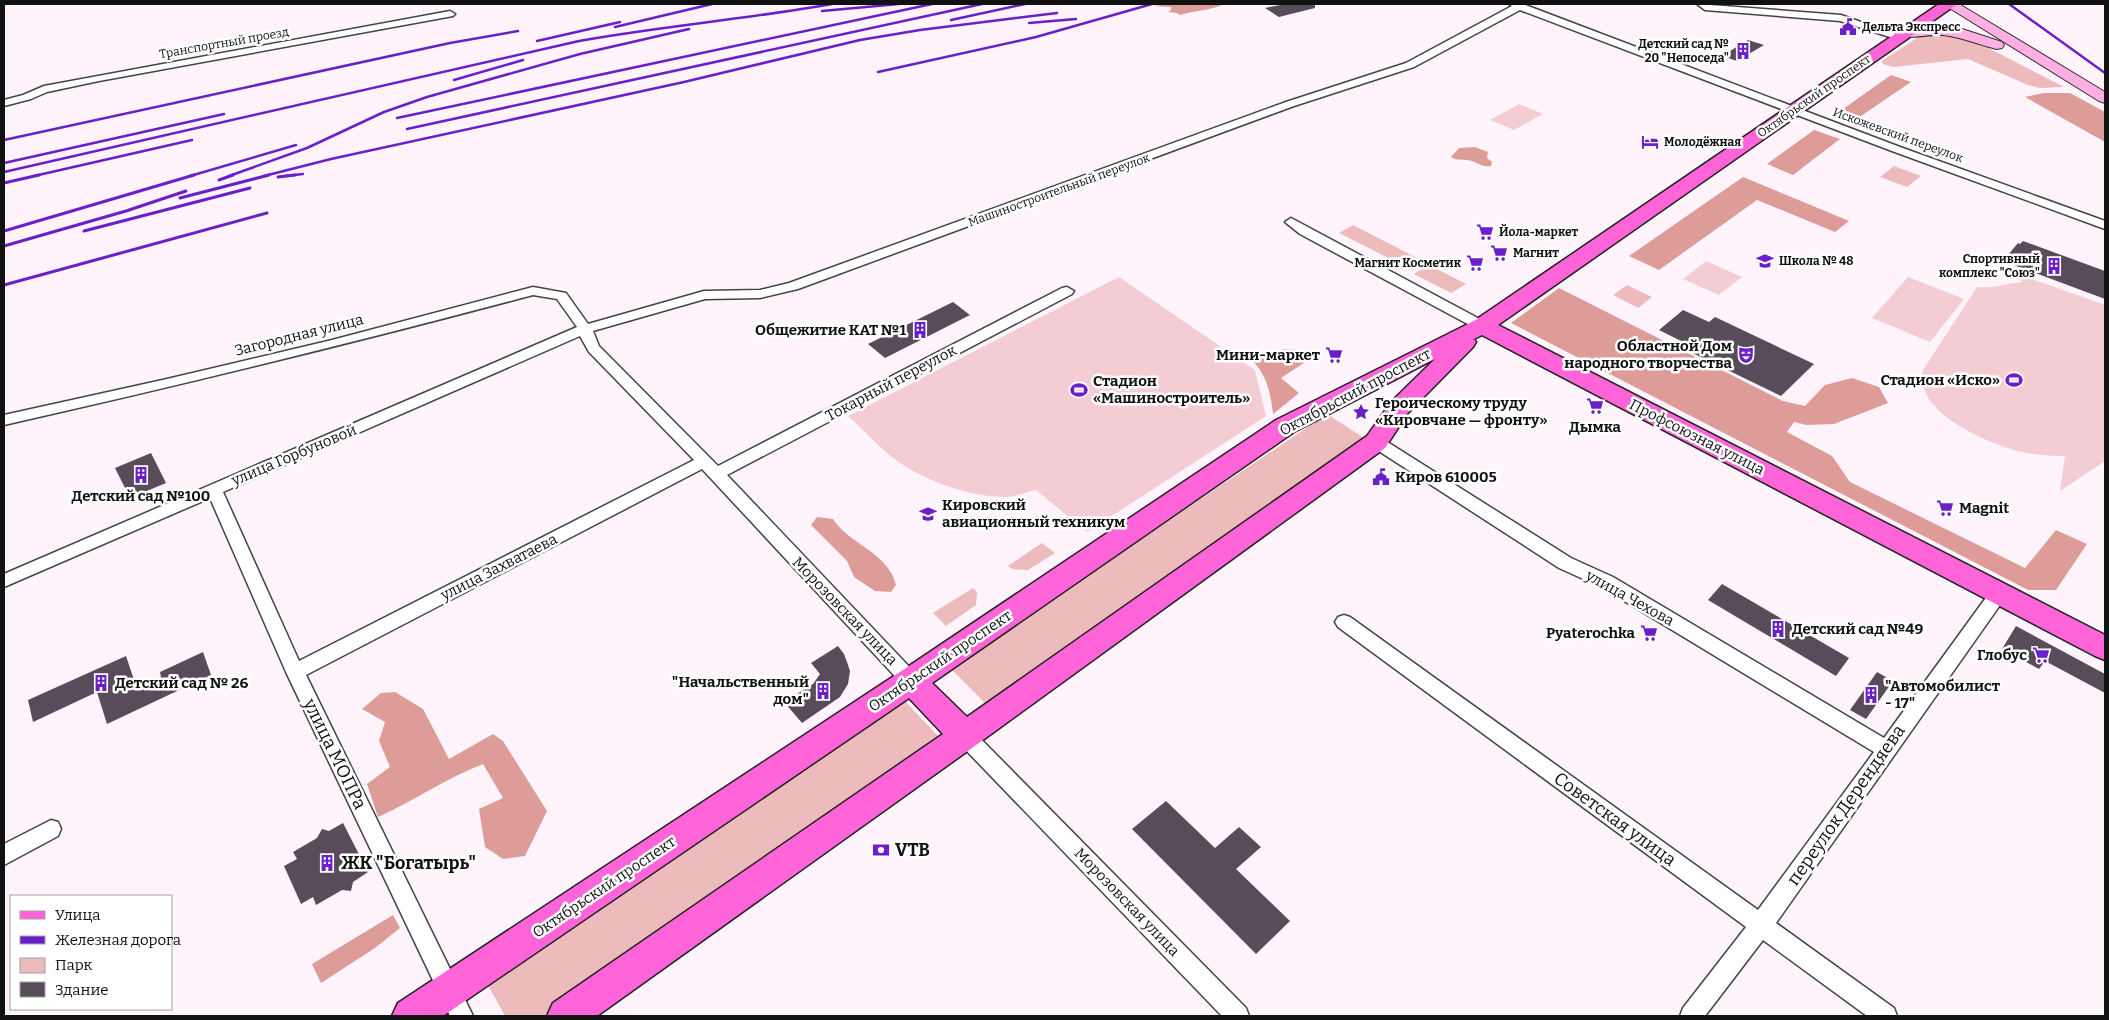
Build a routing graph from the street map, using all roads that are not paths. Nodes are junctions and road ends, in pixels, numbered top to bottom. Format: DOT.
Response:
graph roads {
  1 [pos="1702,4"];
  2 [pos="1949,4"];
  3 [pos="1517,5"];
  4 [pos="450,14"];
  5 [pos="1902,35"];
  6 [pos="2044,62"];
  7 [pos="2105,98"];
  8 [pos="4,103"];
  9 [pos="1793,110"];
  10 [pos="1291,222"];
  11 [pos="2105,225"];
  12 [pos="1067,291"];
  13 [pos="1482,326"];
  14 [pos="585,329"];
  15 [pos="1344,396"];
  16 [pos="4,420"];
  17 [pos="1383,432"];
  18 [pos="704,461"];
  19 [pos="716,474"];
  20 [pos="214,490"];
  21 [pos="4,580"];
  22 [pos="1999,593"];
  23 [pos="1344,622"];
  24 [pos="2105,648"];
  25 [pos="295,672"];
  26 [pos="911,681"];
  27 [pos="965,736"];
  28 [pos="1886,748"];
  29 [pos="51,829"];
  30 [pos="4,855"];
  31 [pos="1761,925"];
  32 [pos="455,1003"];
  33 [pos="411,1016"];
  34 [pos="566,1016"];
  35 [pos="1238,1016"];
  36 [pos="1691,1016"];
  37 [pos="1886,1016"];
  1 -- 5 [label="street"];
  2 -- 5 [label="main road, Октябрьский проспект"];
  2 -- 6 [label="main road"];
  3 -- 9 [label="street, Искожевский переулок"];
  3 -- 14 [label="street, Машиностроительный переулок"];
  4 -- 8 [label="street, Транспортный проезд"];
  5 -- 6 [label="main road"];
  5 -- 9 [label="main road, Октябрьский проспект"];
  6 -- 7 [label="main road"];
  9 -- 11 [label="street, Искожевский переулок"];
  9 -- 13 [label="main road, Октябрьский проспект"];
  10 -- 13 [label="street, Профсоюзная улица"];
  12 -- 19 [label="street, Токарный переулок"];
  13 -- 15 [label="main road, Октябрьский проспект"];
  13 -- 17 [label="main road, Октябрьский проспект"];
  13 -- 22 [label="main road, Профсоюзная улица"];
  14 -- 16 [label="street, Загородная улица"];
  14 -- 18 [label="street, Морозовская улица"];
  14 -- 20 [label="street, улица Горбуновой"];
  15 -- 17 [label="main road"];
  15 -- 26 [label="main road, Октябрьский проспект"];
  17 -- 27 [label="main road, Октябрьский проспект"];
  17 -- 28 [label="street, улица Чехова"];
  18 -- 19 [label="street, Морозовская улица"];
  18 -- 25 [label="street, улица Захватаева"];
  19 -- 26 [label="street, Морозовская улица"];
  20 -- 21 [label="street, улица Горбуновой"];
  20 -- 25 [label="street, улица МОПРа"];
  22 -- 24 [label="main road, Профсоюзная улица"];
  22 -- 28 [label="street, переулок Дерендяева"];
  23 -- 31 [label="street, Советская улица"];
  25 -- 32 [label="street, улица МОПРа"];
  26 -- 27 [label="main road, Морозовская улица"];
  26 -- 32 [label="main road, Октябрьский проспект"];
  27 -- 34 [label="main road, Октябрьский проспект"];
  27 -- 35 [label="street, Морозовская улица"];
  28 -- 31 [label="street, переулок Дерендяева"];
  29 -- 30 [label="street"];
  31 -- 36 [label="street, переулок Дерендяева"];
  31 -- 37 [label="street, Советская улица"];
  32 -- 33 [label="main road, Октябрьский проспект"];
}
